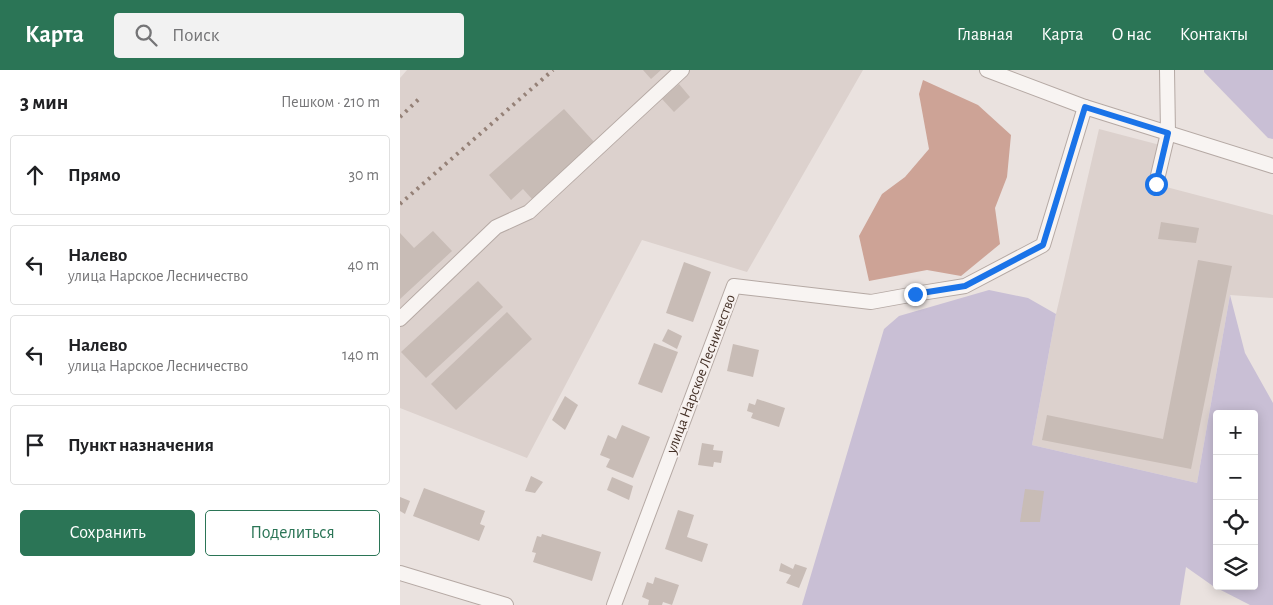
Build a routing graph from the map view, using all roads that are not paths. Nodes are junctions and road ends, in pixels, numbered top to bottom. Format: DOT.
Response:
graph roads {
  1 [pos="682,70"];
  2 [pos="986,70"];
  3 [pos="1167,70"];
  4 [pos="1085,107"];
  5 [pos="1168,133"];
  6 [pos="1273,166"];
  7 [pos="1156,184"];
  8 [pos="400,319"];
  9 [pos="400,573"];
  10 [pos="506,605"];
  11 [pos="614,605"];
  1 -- 8 [label="street"];
  2 -- 4 [label="street"];
  3 -- 5 [label="street"];
  4 -- 5 [label="street"];
  4 -- 11 [label="street, улица Нарское Лесничество"];
  5 -- 6 [label="street"];
  5 -- 7 [label="street"];
  9 -- 10 [label="street"];
}
